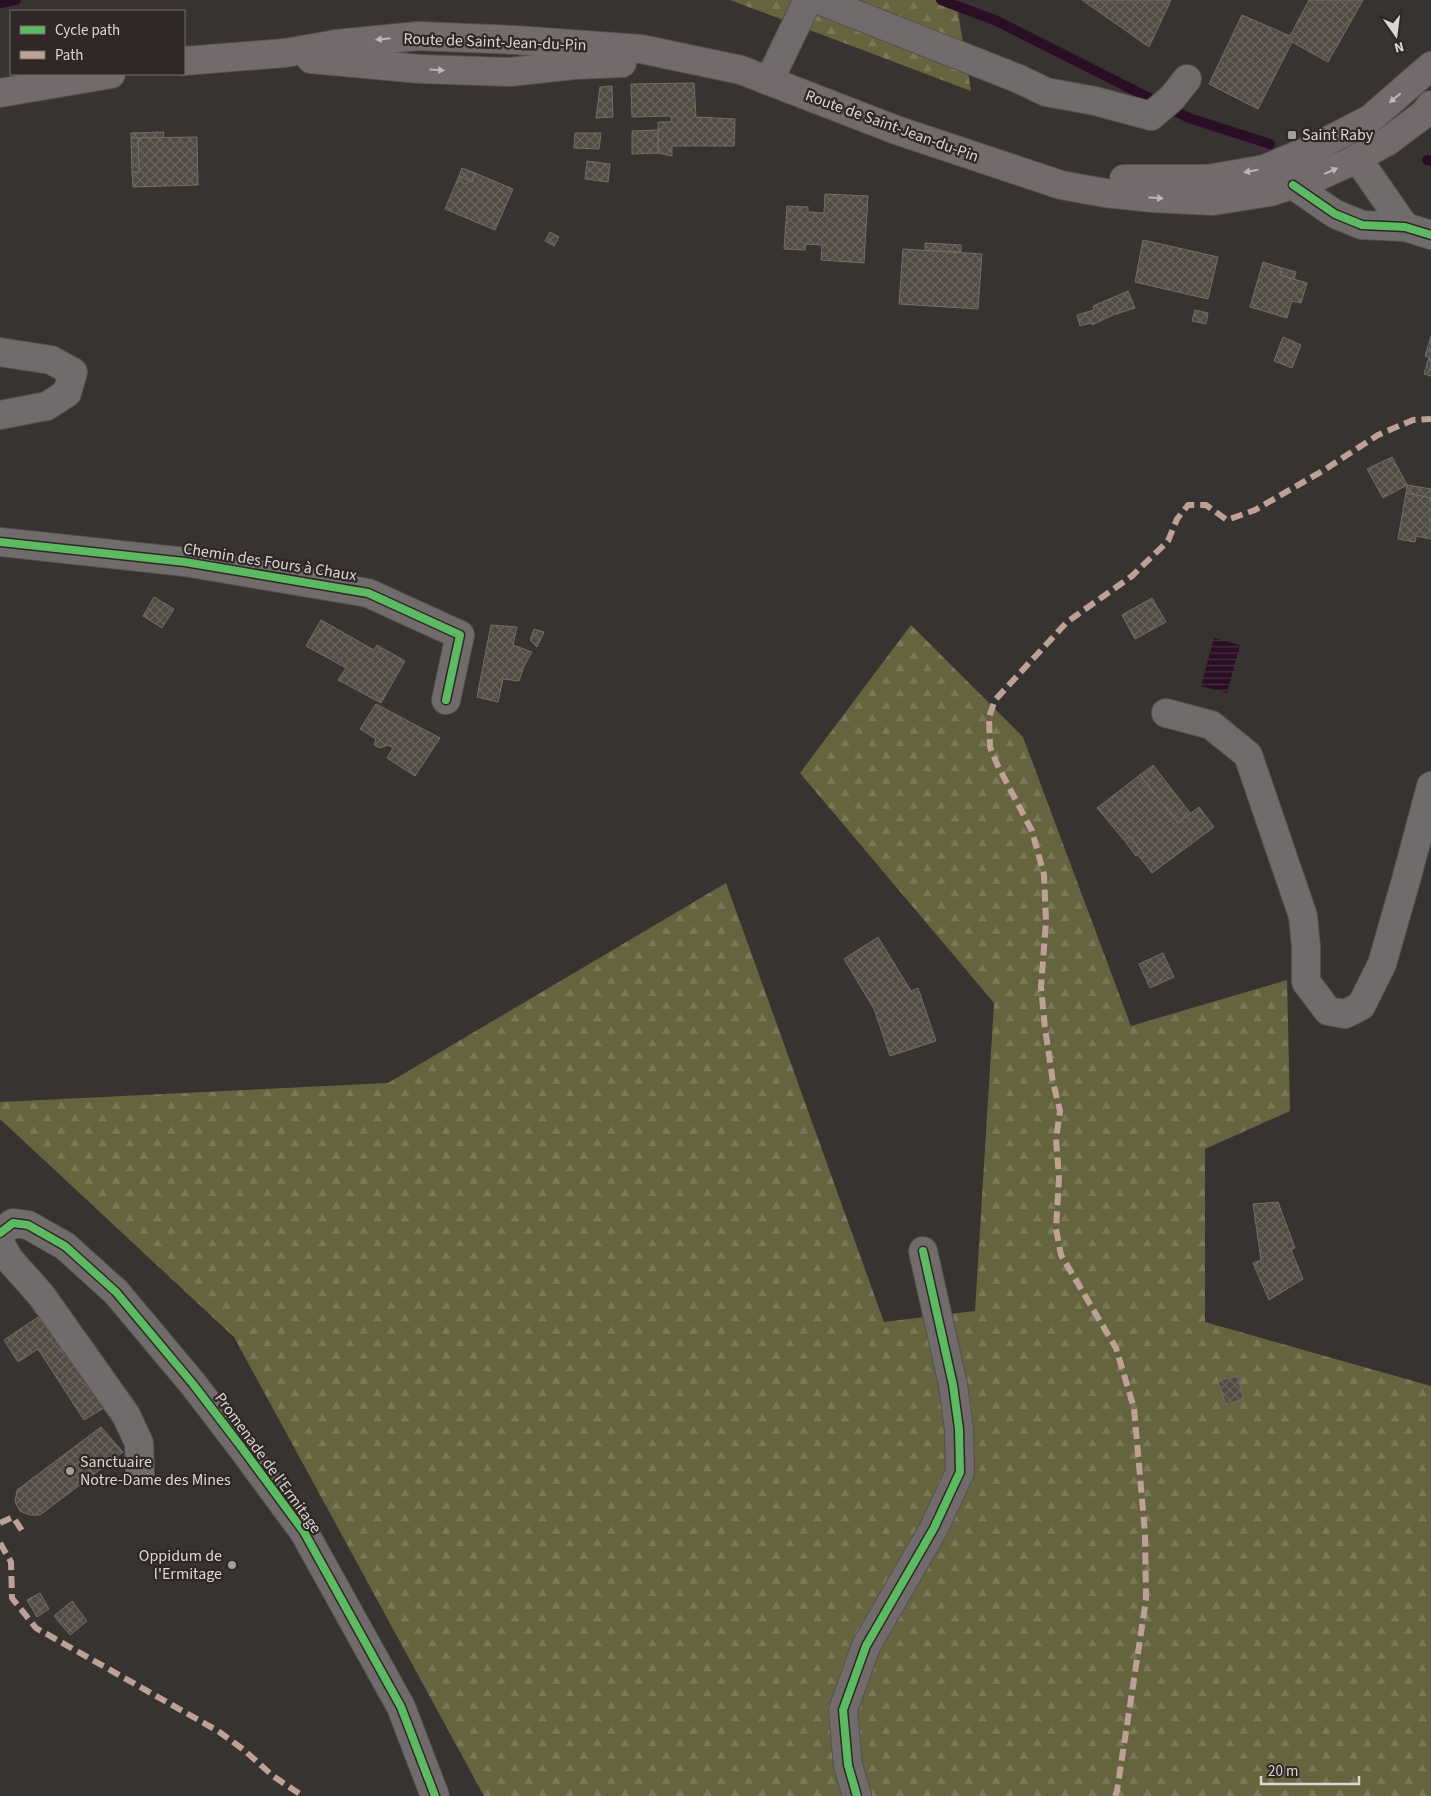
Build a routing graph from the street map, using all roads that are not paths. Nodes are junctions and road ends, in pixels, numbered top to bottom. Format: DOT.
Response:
graph roads {
  1 [pos="808,0"];
  2 [pos="819,0"];
  3 [pos="185,61"];
  4 [pos="1431,66"];
  5 [pos="105,75"];
  6 [pos="768,81"];
  7 [pos="1180,89"];
  8 [pos="0,93"];
  9 [pos="1431,105"];
  10 [pos="1357,158"];
  11 [pos="1023,172"];
  12 [pos="1293,185"];
  13 [pos="1405,228"];
  14 [pos="1431,235"];
  15 [pos="0,352"];
  16 [pos="0,415"];
  17 [pos="0,542"];
  18 [pos="446,700"];
  19 [pos="1166,713"];
  20 [pos="1431,786"];
  21 [pos="0,1233"];
  22 [pos="0,1243"];
  23 [pos="923,1251"];
  24 [pos="140,1472"];
  25 [pos="435,1796"];
  26 [pos="857,1796"];
  1 -- 6 [label="street"];
  2 -- 7 [label="street"];
  3 -- 6 [label="main road, Route de Saint-Jean-du-Pin"];
  4 -- 11 [label="main road, Route de Saint-Jean-du-Pin, one-way"];
  5 -- 8 [label="main road"];
  6 -- 11 [label="main road, Route de Saint-Jean-du-Pin"];
  9 -- 10 [label="main road, Route de Saint-Jean-du-Pin"];
  12 -- 10 [label="main road, Route de Saint-Jean-du-Pin, one-way"];
  10 -- 13 [label="street"];
  11 -- 12 [label="main road, Route de Saint-Jean-du-Pin, one-way"];
  12 -- 13 [label="street"];
  13 -- 14 [label="street"];
  15 -- 16 [label="street"];
  17 -- 18 [label="street, Chemin des Fours à Chaux"];
  19 -- 20 [label="street"];
  21 -- 25 [label="street, Promenade de l'Ermitage"];
  22 -- 24 [label="street"];
  23 -- 26 [label="street"];
}
